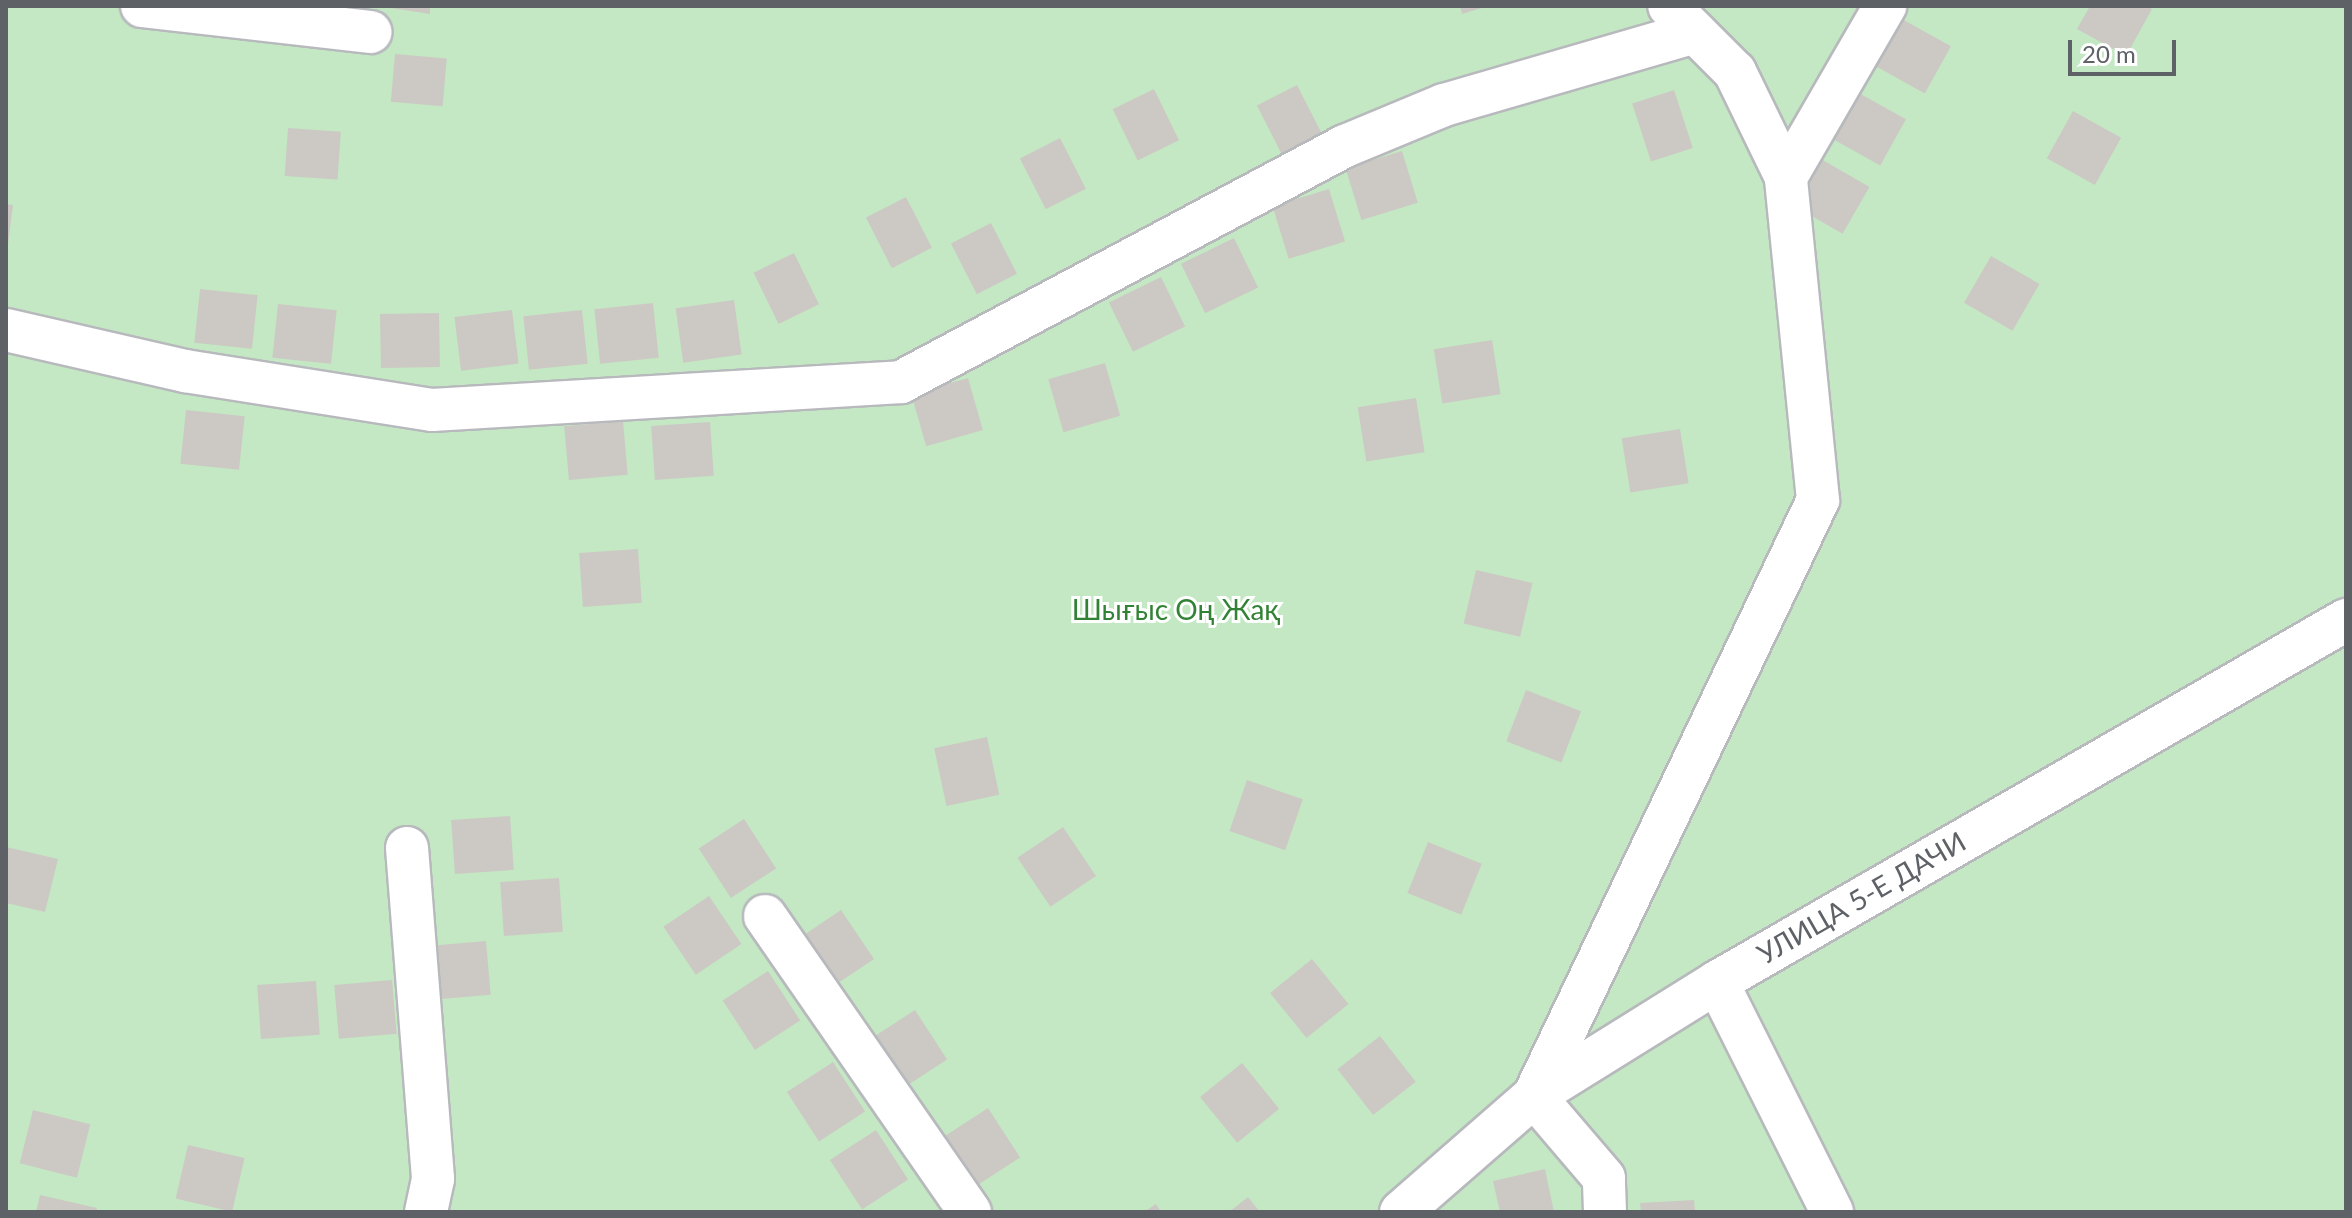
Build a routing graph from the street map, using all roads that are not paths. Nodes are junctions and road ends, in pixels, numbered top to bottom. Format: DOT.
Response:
graph roads {
  1 [pos="142,6"];
  2 [pos="1885,6"];
  3 [pos="1682,19"];
  4 [pos="371,32"];
  5 [pos="1786,177"];
  6 [pos="6,330"];
  7 [pos="2346,620"];
  8 [pos="407,848"];
  9 [pos="765,916"];
  10 [pos="1717,982"];
  11 [pos="1534,1096"];
  12 [pos="426,1212"];
  13 [pos="970,1212"];
  14 [pos="1401,1212"];
  15 [pos="1605,1212"];
  16 [pos="1832,1212"];
  1 -- 4 [label="street"];
  2 -- 5 [label="street"];
  3 -- 5 [label="street"];
  3 -- 6 [label="street"];
  5 -- 11 [label="street"];
  7 -- 10 [label="street, УЛИЦА 5-Е ДАЧИ"];
  8 -- 12 [label="street"];
  9 -- 13 [label="street"];
  10 -- 11 [label="street, УЛИЦА 5-Е ДАЧИ"];
  10 -- 16 [label="street"];
  11 -- 14 [label="street, УЛИЦА 5-Е ДАЧИ"];
  11 -- 15 [label="street"];
}
